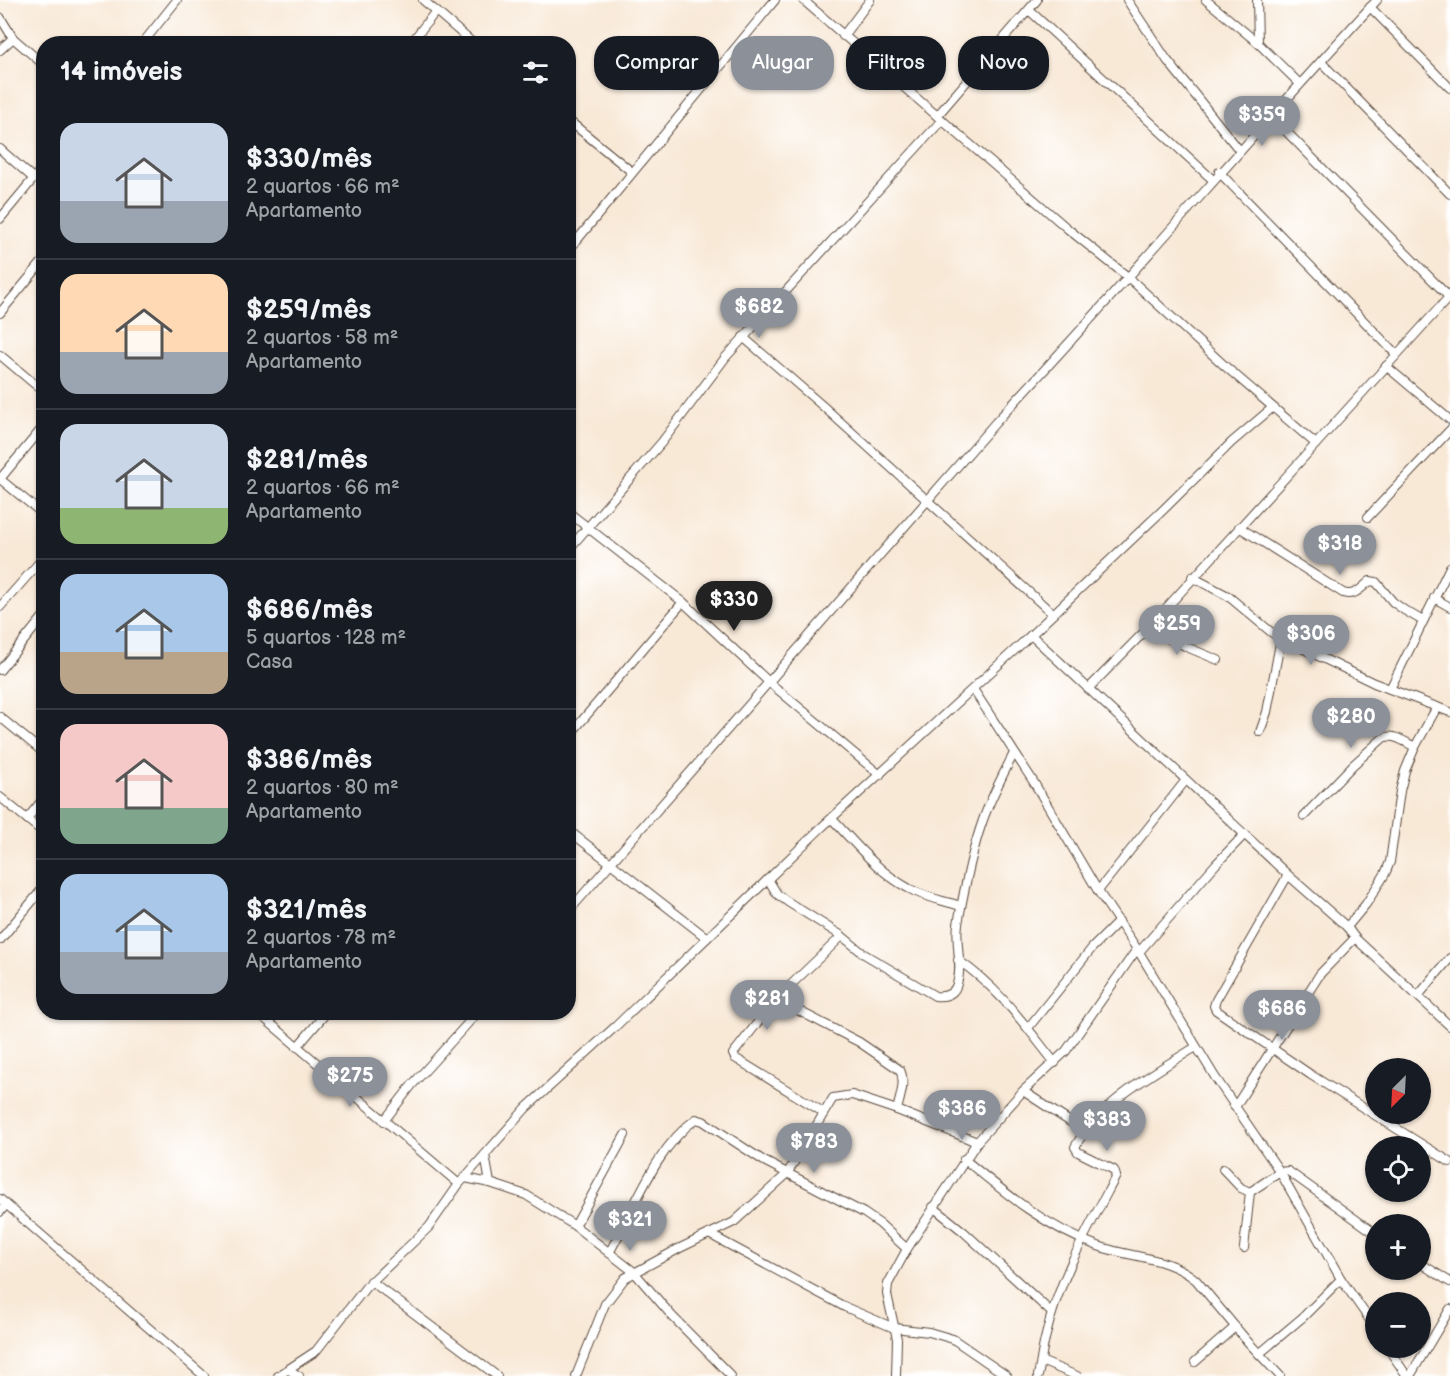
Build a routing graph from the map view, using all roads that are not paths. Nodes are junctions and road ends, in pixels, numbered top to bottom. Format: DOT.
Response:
graph roads {
  1 [pos="177,0"];
  2 [pos="423,0"];
  3 [pos="776,0"];
  4 [pos="803,0"];
  5 [pos="870,0"];
  6 [pos="1037,0"];
  7 [pos="1127,0"];
  8 [pos="1206,0"];
  9 [pos="1257,0"];
  10 [pos="1377,0"];
  11 [pos="1371,7"];
  12 [pos="1029,10"];
  13 [pos="436,11"];
  14 [pos="0,17"];
  15 [pos="148,36"];
  16 [pos="416,36"];
  17 [pos="465,36"];
  18 [pos="843,36"];
  19 [pos="13,38"];
  20 [pos="1258,43"];
  21 [pos="0,50"];
  22 [pos="36,58"];
  23 [pos="1321,62"];
  24 [pos="1300,84"];
  25 [pos="1450,88"];
  26 [pos="1272,117"];
  27 [pos="939,118"];
  28 [pos="576,126"];
  29 [pos="0,149"];
  30 [pos="1240,151"];
  31 [pos="632,172"];
  32 [pos="1220,172"];
  33 [pos="36,175"];
  34 [pos="33,178"];
  35 [pos="1213,180"];
  36 [pos="1450,194"];
  37 [pos="0,219"];
  38 [pos="576,240"];
  39 [pos="36,270"];
  40 [pos="1128,277"];
  41 [pos="1450,297"];
  42 [pos="0,313"];
  43 [pos="743,337"];
  44 [pos="1396,354"];
  45 [pos="0,356"];
  46 [pos="1386,366"];
  47 [pos="36,386"];
  48 [pos="1272,408"];
  49 [pos="1450,419"];
  50 [pos="1450,430"];
  51 [pos="36,436"];
  52 [pos="1316,444"];
  53 [pos="926,502"];
  54 [pos="36,508"];
  55 [pos="1368,517"];
  56 [pos="576,518"];
  57 [pos="1239,527"];
  58 [pos="588,528"];
  59 [pos="576,541"];
  60 [pos="36,566"];
  61 [pos="1450,567"];
  62 [pos="1192,578"];
  63 [pos="1434,598"];
  64 [pos="683,602"];
  65 [pos="0,607"];
  66 [pos="1450,607"];
  67 [pos="1053,614"];
  68 [pos="1423,621"];
  69 [pos="36,626"];
  70 [pos="1148,628"];
  71 [pos="1031,635"];
  72 [pos="1281,638"];
  73 [pos="1218,660"];
  74 [pos="0,670"];
  75 [pos="770,683"];
  76 [pos="973,688"];
  77 [pos="1088,689"];
  78 [pos="1390,689"];
  79 [pos="1437,707"];
  80 [pos="1450,712"];
  81 [pos="0,717"];
  82 [pos="576,728"];
  83 [pos="1260,732"];
  84 [pos="36,746"];
  85 [pos="1415,747"];
  86 [pos="1014,753"];
  87 [pos="880,775"];
  88 [pos="1186,780"];
  89 [pos="0,797"];
  90 [pos="36,808"];
  91 [pos="1304,816"];
  92 [pos="27,819"];
  93 [pos="832,819"];
  94 [pos="36,826"];
  95 [pos="1245,834"];
  96 [pos="576,836"];
  97 [pos="610,864"];
  98 [pos="1288,875"];
  99 [pos="768,879"];
  100 [pos="1098,891"];
  101 [pos="36,897"];
  102 [pos="576,903"];
  103 [pos="961,906"];
  104 [pos="1119,921"];
  105 [pos="1347,927"];
  106 [pos="842,936"];
  107 [pos="707,938"];
  108 [pos="1355,938"];
  109 [pos="0,940"];
  110 [pos="1138,951"];
  111 [pos="1450,958"];
  112 [pos="958,960"];
  113 [pos="1418,996"];
  114 [pos="776,999"];
  115 [pos="266,1020"];
  116 [pos="320,1020"];
  117 [pos="471,1020"];
  118 [pos="1449,1024"];
  119 [pos="1028,1028"];
  120 [pos="297,1047"];
  121 [pos="1196,1047"];
  122 [pos="1272,1050"];
  123 [pos="1055,1063"];
  124 [pos="1023,1091"];
  125 [pos="1235,1107"];
  126 [pos="897,1110"];
  127 [pos="823,1112"];
  128 [pos="384,1120"];
  129 [pos="1084,1131"];
  130 [pos="625,1135"];
  131 [pos="977,1142"];
  132 [pos="485,1155"];
  133 [pos="964,1159"];
  134 [pos="1450,1162"];
  135 [pos="1223,1169"];
  136 [pos="1280,1172"];
  137 [pos="788,1174"];
  138 [pos="462,1181"];
  139 [pos="490,1183"];
  140 [pos="1250,1192"];
  141 [pos="3,1202"];
  142 [pos="933,1207"];
  143 [pos="0,1212"];
  144 [pos="574,1226"];
  145 [pos="1365,1226"];
  146 [pos="709,1234"];
  147 [pos="1082,1240"];
  148 [pos="1244,1248"];
  149 [pos="907,1249"];
  150 [pos="609,1253"];
  151 [pos="1431,1270"];
  152 [pos="634,1272"];
  153 [pos="1341,1279"];
  154 [pos="372,1281"];
  155 [pos="1450,1282"];
  156 [pos="1450,1309"];
  157 [pos="1052,1313"];
  158 [pos="1365,1313"];
  159 [pos="1235,1326"];
  160 [pos="894,1328"];
  161 [pos="1259,1354"];
  162 [pos="1395,1358"];
  163 [pos="1041,1361"];
  164 [pos="1195,1362"];
  165 [pos="290,1370"];
  166 [pos="204,1376"];
  167 [pos="278,1376"];
  168 [pos="299,1376"];
  169 [pos="497,1376"];
  170 [pos="576,1376"];
  171 [pos="731,1376"];
  172 [pos="896,1376"];
  173 [pos="1007,1376"];
  174 [pos="1038,1376"];
  175 [pos="1077,1376"];
  176 [pos="1280,1376"];
  177 [pos="1408,1376"];
  1 -- 15 [label="street"];
  2 -- 13 [label="street"];
  3 -- 31 [label="street"];
  4 -- 18 [label="street"];
  5 -- 18 [label="street"];
  6 -- 12 [label="street"];
  7 -- 30 [label="street"];
  8 -- 20 [label="street"];
  9 -- 20 [label="street"];
  10 -- 11 [label="street"];
  11 -- 23 [label="street"];
  11 -- 25 [label="street"];
  12 -- 27 [label="street"];
  12 -- 35 [label="street"];
  13 -- 16 [label="street"];
  13 -- 17 [label="street"];
  14 -- 19 [label="street"];
  18 -- 27 [label="street"];
  19 -- 21 [label="street"];
  19 -- 22 [label="street"];
  20 -- 24 [label="street"];
  23 -- 24 [label="street"];
  23 -- 36 [label="street"];
  24 -- 26 [label="street"];
  26 -- 30 [label="street"];
  26 -- 41 [label="street"];
  27 -- 40 [label="street"];
  27 -- 43 [label="street"];
  28 -- 31 [label="street"];
  29 -- 34 [label="street"];
  30 -- 32 [label="street"];
  31 -- 38 [label="street"];
  32 -- 35 [label="street"];
  32 -- 44 [label="street"];
  33 -- 34 [label="street"];
  34 -- 37 [label="street"];
  35 -- 40 [label="street"];
  39 -- 42 [label="street"];
  40 -- 48 [label="street"];
  40 -- 53 [label="street"];
  41 -- 44 [label="street"];
  43 -- 53 [label="street"];
  43 -- 58 [label="street"];
  44 -- 46 [label="street"];
  45 -- 47 [label="street"];
  46 -- 49 [label="street"];
  46 -- 52 [label="street"];
  48 -- 52 [label="street"];
  48 -- 67 [label="street"];
  50 -- 55 [label="street"];
  51 -- 54 [label="street"];
  52 -- 57 [label="street"];
  53 -- 67 [label="street"];
  53 -- 75 [label="street"];
  56 -- 58 [label="street"];
  57 -- 62 [label="street"];
  57 -- 68 [label="street"];
  58 -- 59 [label="street"];
  58 -- 64 [label="street"];
  60 -- 65 [label="street"];
  61 -- 63 [label="street"];
  62 -- 70 [label="street"];
  62 -- 72 [label="street"];
  63 -- 66 [label="street"];
  63 -- 68 [label="street"];
  64 -- 75 [label="street"];
  64 -- 82 [label="street"];
  67 -- 71 [label="street"];
  68 -- 78 [label="street"];
  69 -- 74 [label="street"];
  70 -- 73 [label="street"];
  70 -- 77 [label="street"];
  71 -- 76 [label="street"];
  71 -- 77 [label="street"];
  72 -- 78 [label="street"];
  72 -- 83 [label="street"];
  75 -- 87 [label="street"];
  75 -- 97 [label="street"];
  76 -- 86 [label="street"];
  76 -- 87 [label="street"];
  77 -- 88 [label="street"];
  78 -- 79 [label="street"];
  79 -- 80 [label="street"];
  79 -- 85 [label="street"];
  81 -- 84 [label="street"];
  85 -- 91 [label="street"];
  85 -- 105 [label="street"];
  86 -- 100 [label="street"];
  86 -- 103 [label="street"];
  87 -- 93 [label="street"];
  88 -- 95 [label="street"];
  88 -- 100 [label="street"];
  89 -- 92 [label="street"];
  90 -- 92 [label="street"];
  92 -- 94 [label="street"];
  93 -- 99 [label="street"];
  93 -- 103 [label="street"];
  95 -- 98 [label="street"];
  95 -- 110 [label="street"];
  96 -- 97 [label="street"];
  97 -- 102 [label="street"];
  97 -- 107 [label="street"];
  98 -- 105 [label="street"];
  98 -- 122 [label="street"];
  99 -- 106 [label="street"];
  99 -- 107 [label="street"];
  100 -- 104 [label="street"];
  101 -- 109 [label="street"];
  103 -- 112 [label="street"];
  104 -- 110 [label="street"];
  104 -- 119 [label="street"];
  105 -- 108 [label="street"];
  106 -- 112 [label="street"];
  106 -- 114 [label="street"];
  107 -- 132 [label="street"];
  108 -- 113 [label="street"];
  108 -- 122 [label="street"];
  110 -- 121 [label="street"];
  110 -- 123 [label="street"];
  111 -- 113 [label="street"];
  112 -- 119 [label="street"];
  113 -- 118 [label="street"];
  114 -- 126 [label="street"];
  114 -- 127 [label="street"];
  115 -- 120 [label="street"];
  116 -- 120 [label="street"];
  117 -- 128 [label="street"];
  119 -- 123 [label="street"];
  120 -- 128 [label="street"];
  121 -- 125 [label="street"];
  121 -- 129 [label="street"];
  122 -- 125 [label="street"];
  122 -- 134 [label="street"];
  123 -- 124 [label="street"];
  124 -- 129 [label="street"];
  124 -- 131 [label="street"];
  125 -- 136 [label="street"];
  126 -- 127 [label="street"];
  126 -- 131 [label="street"];
  127 -- 137 [label="street"];
  128 -- 138 [label="street"];
  129 -- 147 [label="street"];
  130 -- 144 [label="street"];
  131 -- 133 [label="street"];
  132 -- 138 [label="street"];
  132 -- 139 [label="street"];
  133 -- 142 [label="street"];
  133 -- 147 [label="street"];
  135 -- 140 [label="street"];
  136 -- 140 [label="street"];
  136 -- 145 [label="street"];
  136 -- 153 [label="street"];
  137 -- 146 [label="street"];
  137 -- 149 [label="street"];
  137 -- 150 [label="street"];
  138 -- 139 [label="street"];
  138 -- 154 [label="street"];
  139 -- 144 [label="street"];
  140 -- 148 [label="street"];
  141 -- 143 [label="street"];
  141 -- 166 [label="street"];
  142 -- 149 [label="street"];
  142 -- 157 [label="street"];
  144 -- 150 [label="street"];
  146 -- 152 [label="street"];
  146 -- 160 [label="street"];
  147 -- 157 [label="street"];
  147 -- 159 [label="street"];
  149 -- 160 [label="street"];
  150 -- 152 [label="street"];
  151 -- 155 [label="street"];
  152 -- 170 [label="street"];
  152 -- 171 [label="street"];
  153 -- 158 [label="street"];
  153 -- 161 [label="street"];
  154 -- 165 [label="street"];
  154 -- 169 [label="street"];
  156 -- 177 [label="street"];
  157 -- 163 [label="street"];
  159 -- 161 [label="street"];
  159 -- 164 [label="street"];
  160 -- 172 [label="street"];
  160 -- 173 [label="street"];
  161 -- 176 [label="street"];
  162 -- 177 [label="street"];
  163 -- 174 [label="street"];
  163 -- 175 [label="street"];
  165 -- 167 [label="street"];
  165 -- 168 [label="street"];
}
